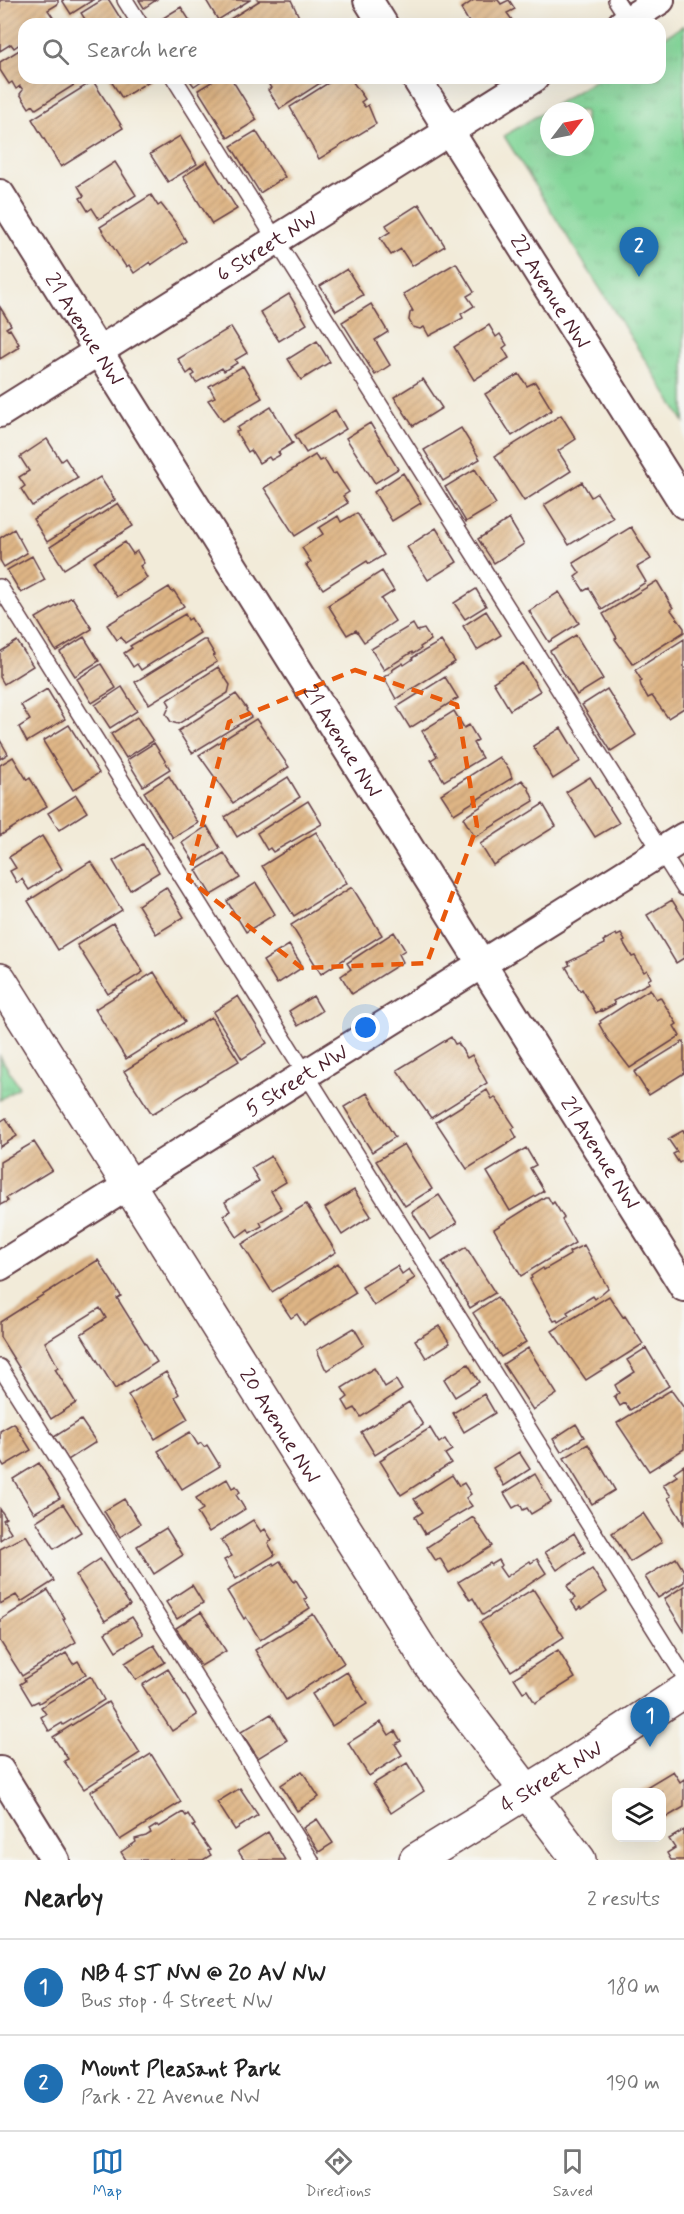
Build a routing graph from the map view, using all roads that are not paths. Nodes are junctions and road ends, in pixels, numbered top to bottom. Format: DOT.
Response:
graph roads {
  1 [pos="125,0"];
  2 [pos="368,0"];
  3 [pos="660,0"];
  4 [pos="622,15"];
  5 [pos="136,18"];
  6 [pos="379,18"];
  7 [pos="178,84"];
  8 [pos="420,84"];
  9 [pos="524,84"];
  10 [pos="449,131"];
  11 [pos="0,194"];
  12 [pos="276,241"];
  13 [pos="99,352"];
  14 [pos="0,412"];
  15 [pos="684,504"];
  16 [pos="0,587"];
  17 [pos="673,844"];
  18 [pos="684,888"];
  19 [pos="481,964"];
  20 [pos="0,981"];
  21 [pos="307,1074"];
  22 [pos="129,1186"];
  23 [pos="0,1266"];
  24 [pos="684,1287"];
  25 [pos="0,1367"];
  26 [pos="684,1676"];
  27 [pos="684,1691"];
  28 [pos="0,1771"];
  29 [pos="527,1791"];
  30 [pos="55,1860"];
  31 [pos="311,1860"];
  32 [pos="416,1860"];
  33 [pos="579,1860"];
  1 -- 5 [label="lane"];
  2 -- 6 [label="street"];
  3 -- 4 [label="street"];
  7 -- 12 [label="lane"];
  8 -- 10 [label="street, 22 Avenue NW"];
  9 -- 10 [label="street, 6 Street NW"];
  10 -- 12 [label="street, 6 Street NW"];
  10 -- 15 [label="street, 22 Avenue NW"];
  11 -- 13 [label="street, 21 Avenue NW"];
  12 -- 13 [label="street, 6 Street NW"];
  12 -- 17 [label="lane"];
  13 -- 14 [label="street, 6 Street NW"];
  13 -- 19 [label="street, 21 Avenue NW"];
  16 -- 21 [label="lane"];
  17 -- 18 [label="lane"];
  17 -- 19 [label="street, 5 Street NW"];
  19 -- 21 [label="street, 5 Street NW"];
  19 -- 24 [label="street, 21 Avenue NW"];
  20 -- 22 [label="street, 20 Avenue NW"];
  21 -- 22 [label="street, 5 Street NW"];
  21 -- 26 [label="lane"];
  22 -- 23 [label="street, 5 Street NW"];
  22 -- 29 [label="street, 20 Avenue NW"];
  25 -- 31 [label="lane"];
  27 -- 29 [label="street, 4 Street NW"];
  28 -- 30 [label="street"];
  29 -- 32 [label="street, 4 Street NW"];
  29 -- 33 [label="street, 20 Avenue NW"];
}
